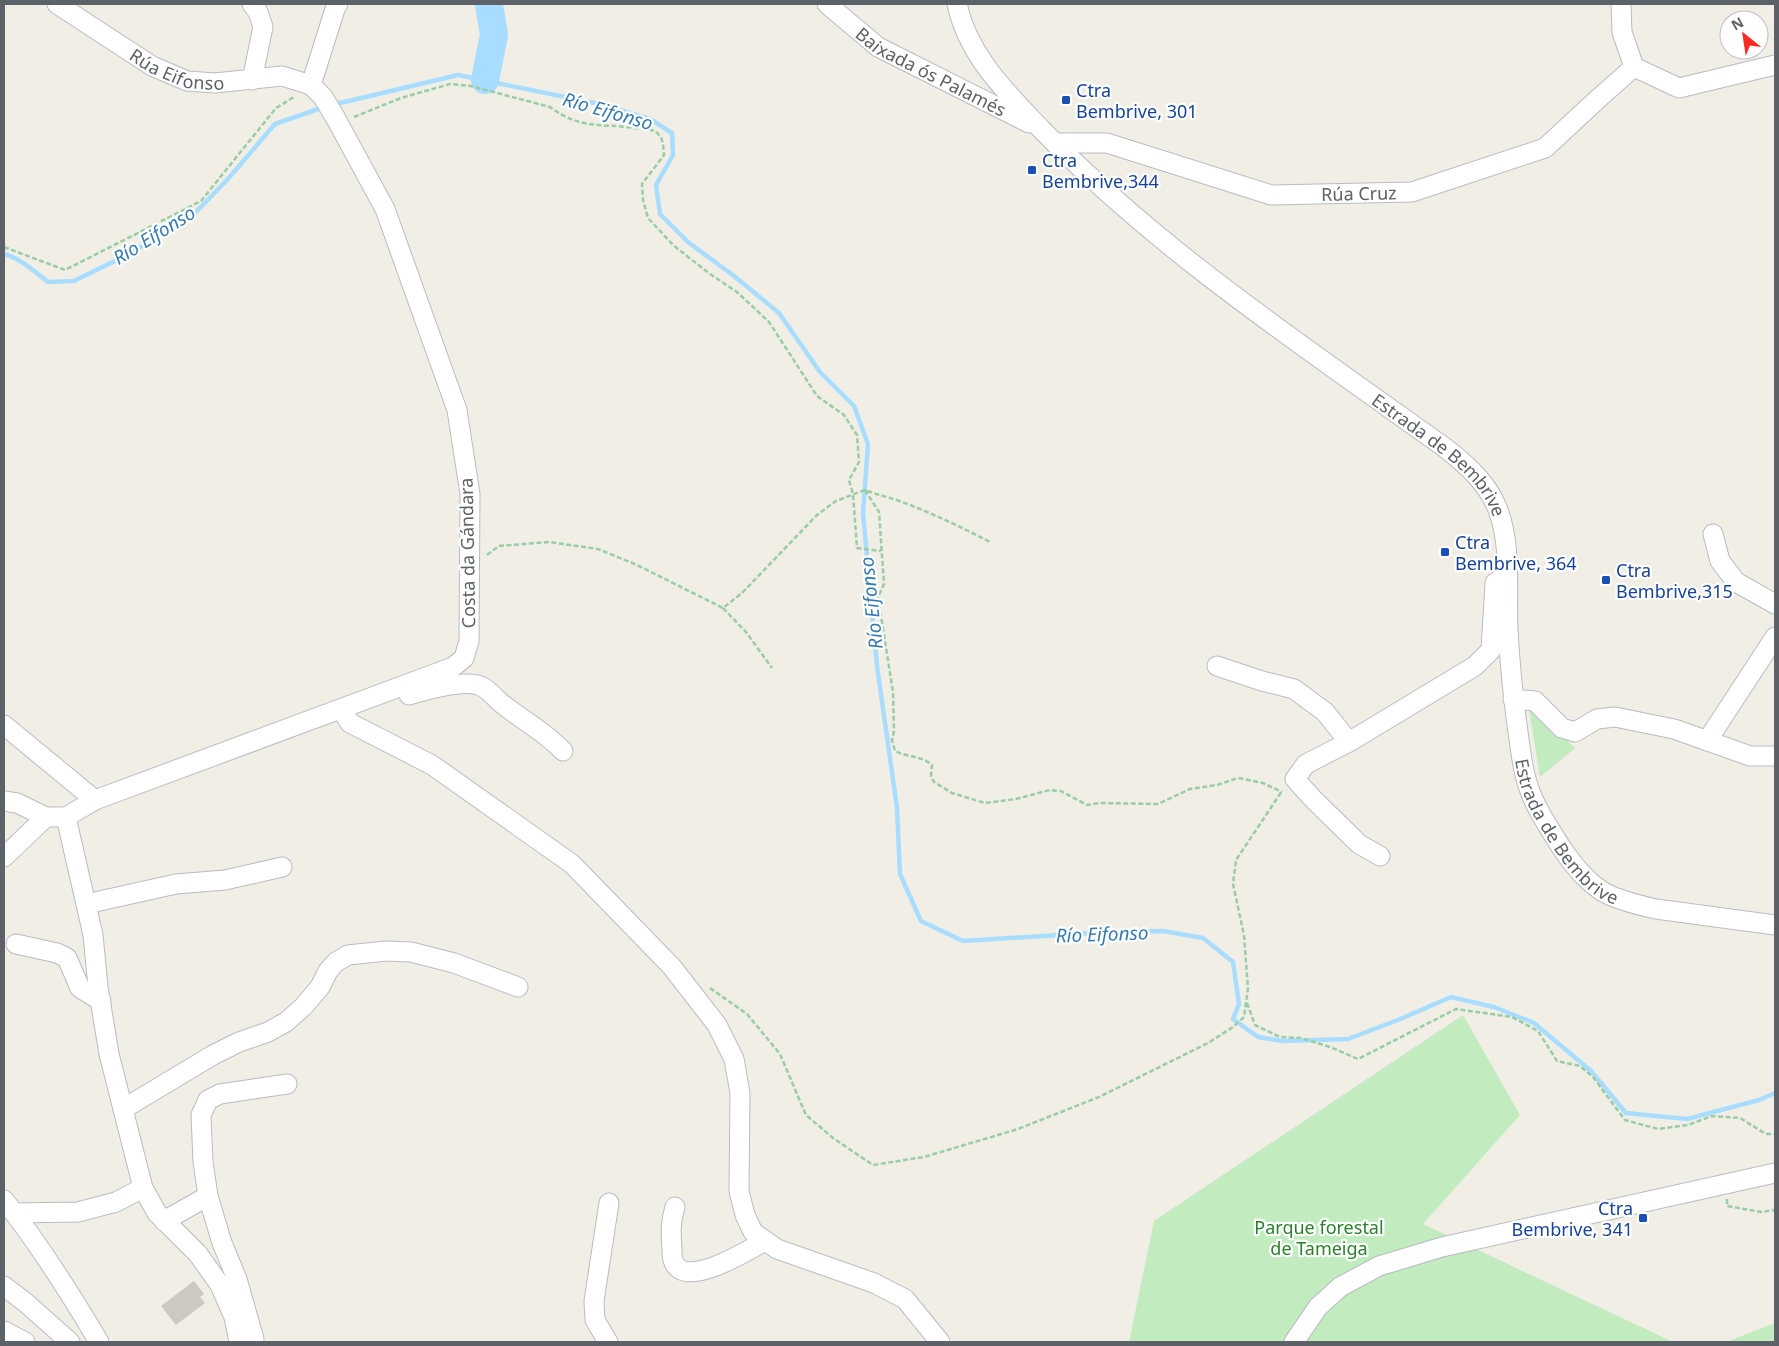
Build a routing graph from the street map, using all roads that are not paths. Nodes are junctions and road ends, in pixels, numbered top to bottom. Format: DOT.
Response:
graph roads {
  1 [pos="57,4"];
  2 [pos="252,4"];
  3 [pos="338,4"];
  4 [pos="827,4"];
  5 [pos="957,4"];
  6 [pos="1621,4"];
  7 [pos="1775,65"];
  8 [pos="1634,68"];
  9 [pos="252,80"];
  10 [pos="317,91"];
  11 [pos="1049,137"];
  12 [pos="1713,534"];
  13 [pos="1507,574"];
  14 [pos="1775,604"];
  15 [pos="1775,637"];
  16 [pos="1217,666"];
  17 [pos="368,699"];
  18 [pos="1513,699"];
  19 [pos="341,709"];
  20 [pos="4,725"];
  21 [pos="1707,741"];
  22 [pos="1349,742"];
  23 [pos="562,751"];
  24 [pos="1775,756"];
  25 [pos="95,800"];
  26 [pos="4,802"];
  27 [pos="66,817"];
  28 [pos="46,818"];
  29 [pos="1380,856"];
  30 [pos="4,857"];
  31 [pos="282,867"];
  32 [pos="86,904"];
  33 [pos="1775,925"];
  34 [pos="16,944"];
  35 [pos="518,987"];
  36 [pos="100,1001"];
  37 [pos="287,1084"];
  38 [pos="123,1109"];
  39 [pos="1775,1174"];
  40 [pos="143,1188"];
  41 [pos="208,1196"];
  42 [pos="609,1203"];
  43 [pos="7,1206"];
  44 [pos="675,1207"];
  45 [pos="164,1221"];
  46 [pos="765,1242"];
  47 [pos="4,1286"];
  48 [pos="54,1328"];
  49 [pos="4,1331"];
  50 [pos="26,1342"];
  51 [pos="70,1342"];
  52 [pos="84,1342"];
  53 [pos="99,1342"];
  54 [pos="239,1342"];
  55 [pos="253,1342"];
  56 [pos="608,1342"];
  57 [pos="940,1342"];
  58 [pos="1294,1342"];
  1 -- 9 [label="street, Rúa Eifonso"];
  2 -- 9 [label="street"];
  3 -- 10 [label="street"];
  4 -- 11 [label="street, Baixada ós Palamés"];
  5 -- 11 [label="street, Estrada de Bembrive"];
  6 -- 8 [label="street"];
  7 -- 8 [label="street"];
  8 -- 11 [label="street, Rúa Cruz"];
  9 -- 10 [label="street, Rúa Eifonso"];
  10 -- 17 [label="street, Costa da Gándara"];
  11 -- 13 [label="street, Estrada de Bembrive"];
  12 -- 14 [label="street"];
  13 -- 18 [label="street, Estrada de Bembrive"];
  13 -- 22 [label="street"];
  15 -- 21 [label="street"];
  16 -- 22 [label="street"];
  17 -- 19 [label="street, Costa da Gándara"];
  17 -- 23 [label="street"];
  18 -- 21 [label="street"];
  18 -- 33 [label="street, Estrada de Bembrive"];
  19 -- 25 [label="street, Costa da Gándara"];
  19 -- 46 [label="street"];
  20 -- 25 [label="street"];
  21 -- 24 [label="street"];
  22 -- 29 [label="street"];
  25 -- 27 [label="street, Costa da Gándara"];
  26 -- 28 [label="street"];
  27 -- 28 [label="street"];
  27 -- 32 [label="street"];
  28 -- 30 [label="street"];
  31 -- 32 [label="street"];
  32 -- 36 [label="street"];
  34 -- 36 [label="street"];
  35 -- 38 [label="street"];
  36 -- 38 [label="street"];
  37 -- 41 [label="street"];
  38 -- 40 [label="street"];
  39 -- 58 [label="street"];
  40 -- 43 [label="street"];
  40 -- 45 [label="street"];
  41 -- 45 [label="street"];
  41 -- 55 [label="street"];
  42 -- 56 [label="street"];
  43 -- 53 [label="street"];
  44 -- 46 [label="street"];
  45 -- 54 [label="street"];
  46 -- 57 [label="street"];
  47 -- 48 [label="street"];
  48 -- 51 [label="street"];
  48 -- 52 [label="street"];
  49 -- 50 [label="street"];
}
